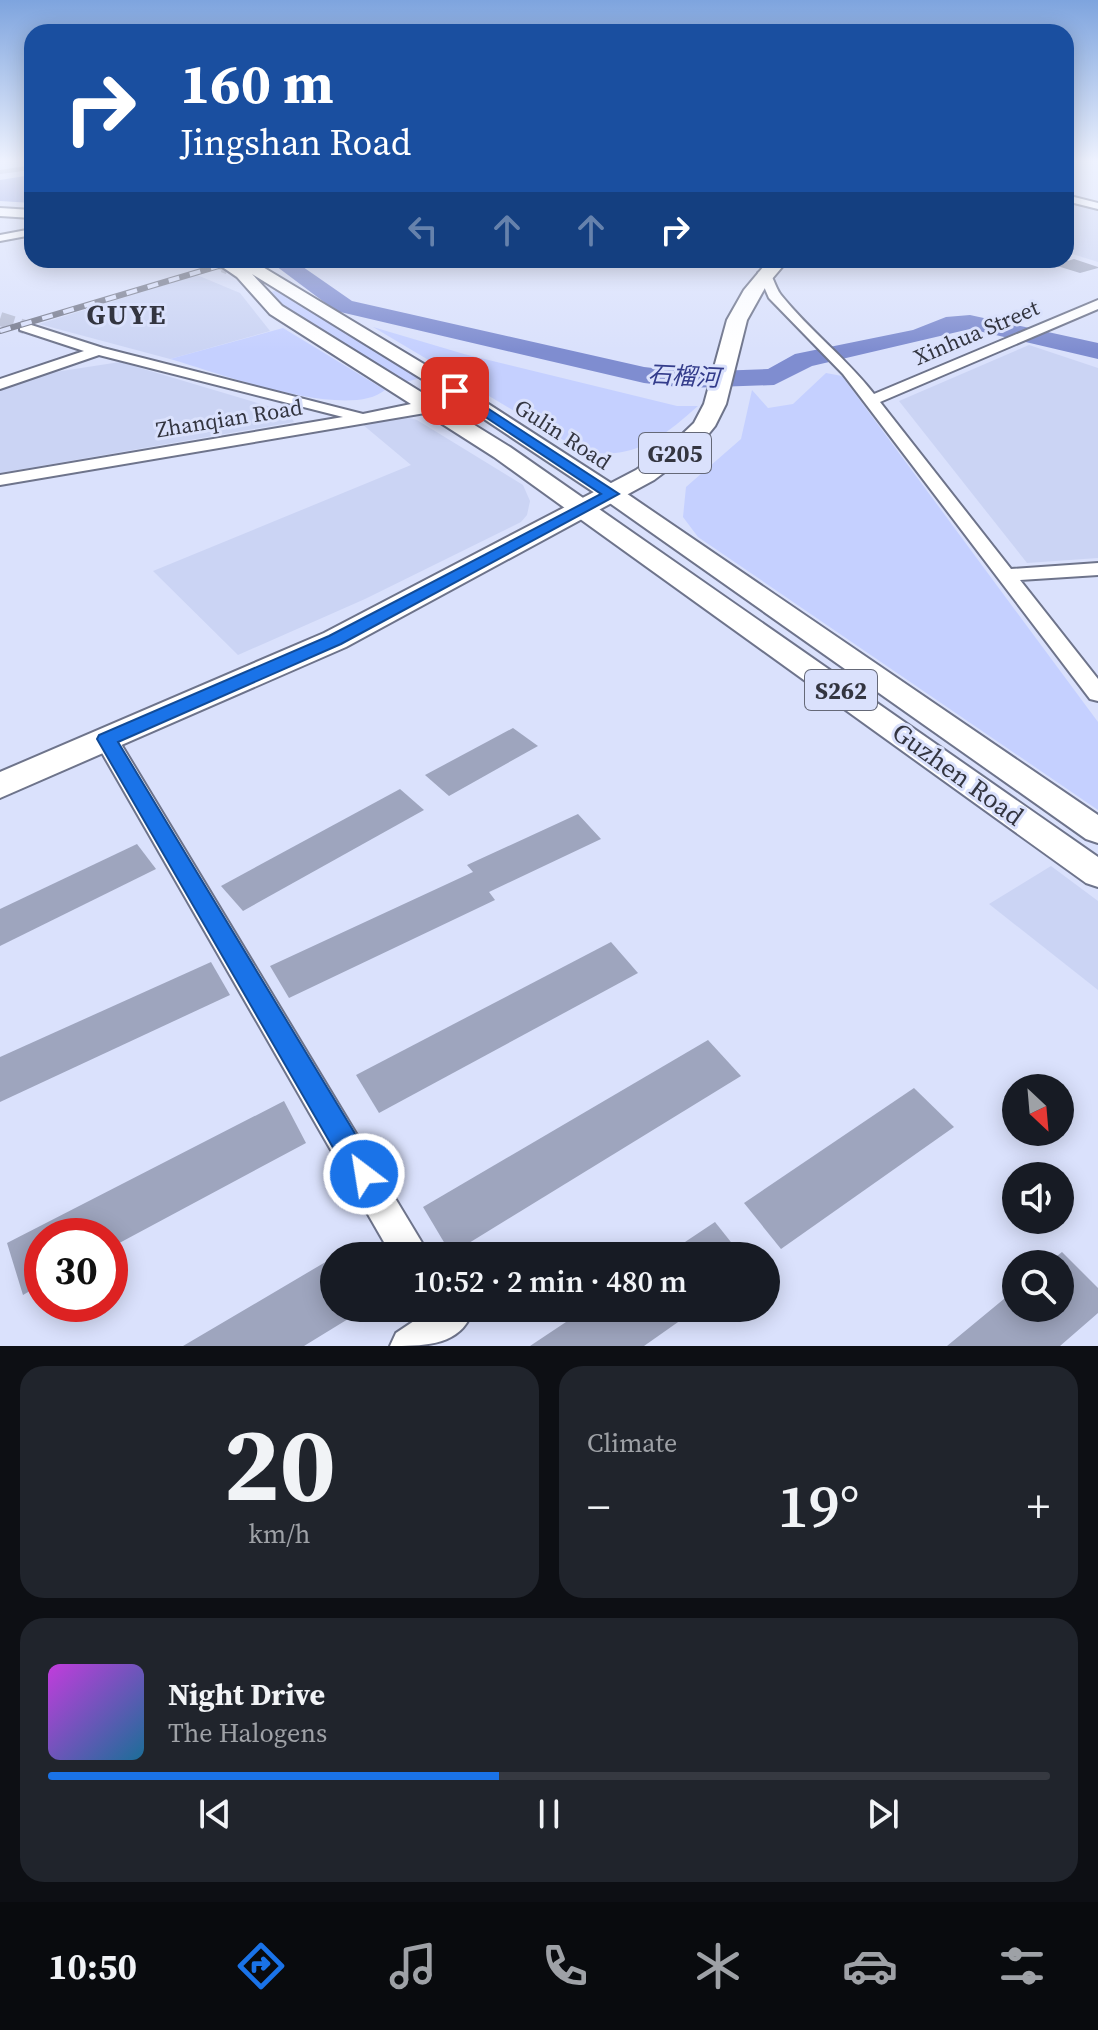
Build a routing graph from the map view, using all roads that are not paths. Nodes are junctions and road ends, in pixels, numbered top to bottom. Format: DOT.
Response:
graph roads {
  1 [pos="24,234"];
  2 [pos="0,238"];
  3 [pos="239,268"];
  4 [pos="243,268"];
  5 [pos="770,268"];
  6 [pos="772,268"];
  7 [pos="1098,304"];
  8 [pos="25,327"];
  9 [pos="98,351"];
  10 [pos="0,384"];
  11 [pos="464,398"];
  12 [pos="872,400"];
  13 [pos="431,407"];
  14 [pos="366,418"];
  15 [pos="0,480"];
  16 [pos="612,494"];
  17 [pos="583,510"];
  18 [pos="1098,569"];
  19 [pos="1006,575"];
  20 [pos="1098,694"];
  21 [pos="106,739"];
  22 [pos="0,786"];
  23 [pos="1098,831"];
  24 [pos="1098,874"];
  25 [pos="404,1242"];
  26 [pos="445,1322"];
  27 [pos="409,1346"];
  1 -- 2 [label="street"];
  3 -- 13 [label="main road, Gulin Road / S262"];
  4 -- 11 [label="main road, Gulin Road / S262"];
  5 -- 16 [label="highway, G205"];
  6 -- 12 [label="street"];
  7 -- 12 [label="street, Xinhua Street"];
  8 -- 9 [label="street"];
  9 -- 10 [label="street"];
  9 -- 14 [label="street"];
  11 -- 13 [label="street, Zhanqian Road"];
  11 -- 16 [label="main road, Gulin Road / S262"];
  12 -- 19 [label="street"];
  13 -- 14 [label="street, Zhanqian Road"];
  13 -- 17 [label="main road, Gulin Road / S262"];
  14 -- 15 [label="street, Zhanqian Road"];
  16 -- 17 [label="highway, G205"];
  16 -- 23 [label="main road, Guzhen Road / S262"];
  17 -- 21 [label="highway, G205"];
  17 -- 24 [label="main road, Guzhen Road / S262"];
  18 -- 19 [label="street"];
  19 -- 20 [label="street"];
  21 -- 22 [label="highway, G205"];
  21 -- 25 [label="street"];
  26 -- 27 [label="street"];
}
